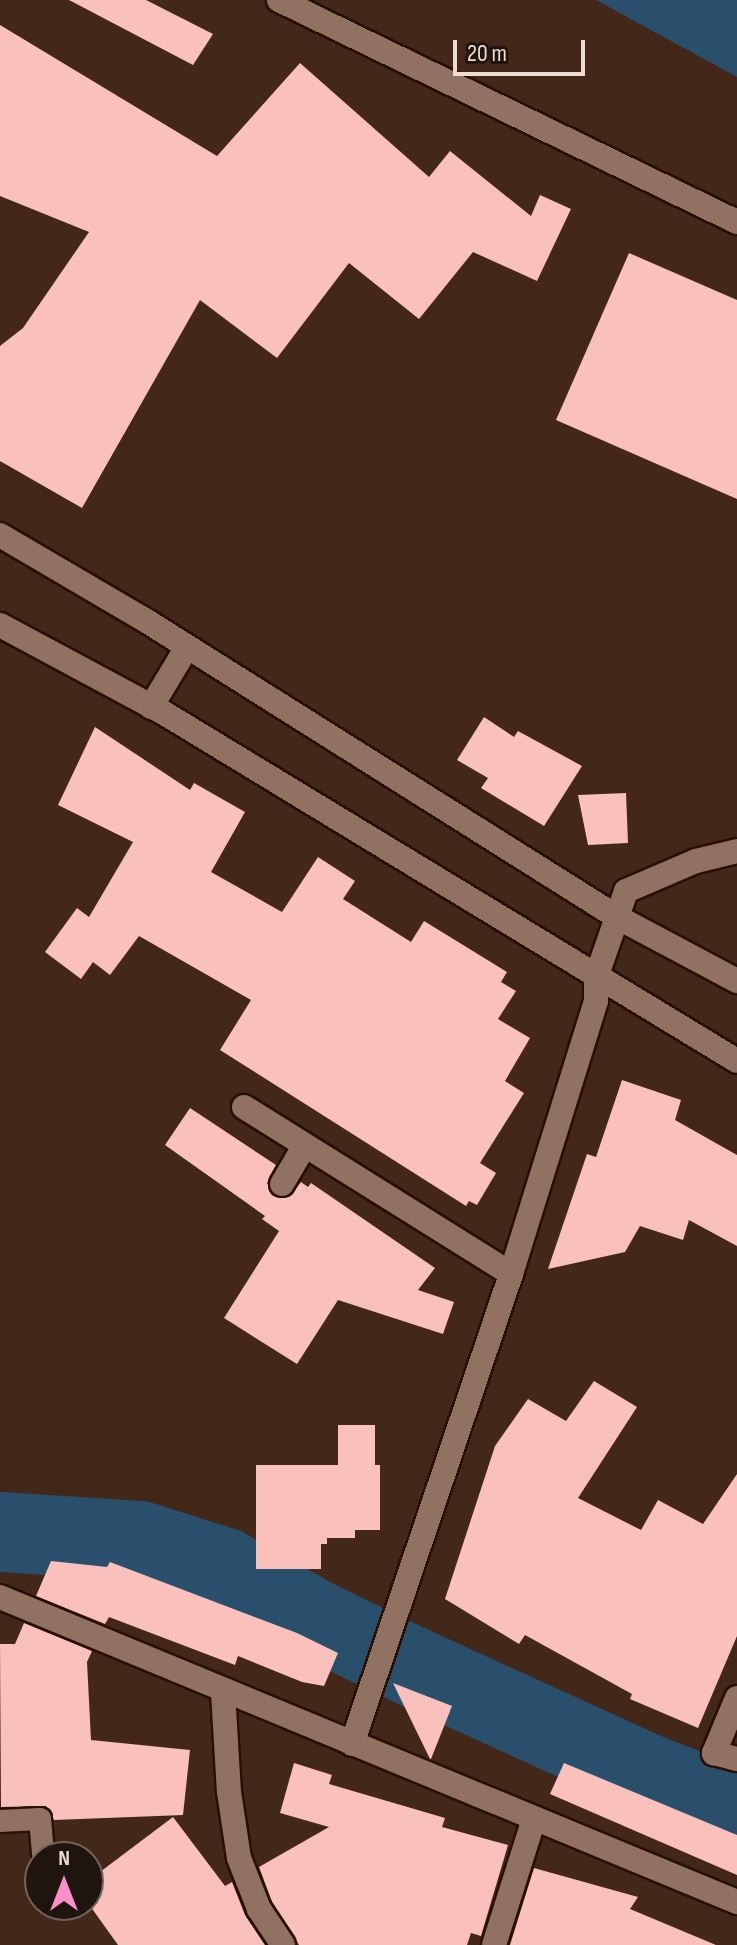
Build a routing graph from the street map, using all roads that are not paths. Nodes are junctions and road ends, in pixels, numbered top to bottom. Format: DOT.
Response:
graph roads {
  1 [pos="279,0"];
  2 [pos="737,222"];
  3 [pos="0,535"];
  4 [pos="0,625"];
  5 [pos="187,647"];
  6 [pos="151,707"];
  7 [pos="737,851"];
  8 [pos="617,917"];
  9 [pos="596,978"];
  10 [pos="737,981"];
  11 [pos="737,1061"];
  12 [pos="244,1107"];
  13 [pos="305,1145"];
  14 [pos="282,1184"];
  15 [pos="511,1274"];
  16 [pos="0,1597"];
  17 [pos="223,1692"];
  18 [pos="737,1698"];
  19 [pos="352,1744"];
  20 [pos="737,1759"];
  21 [pos="534,1819"];
  22 [pos="0,1821"];
  23 [pos="42,1841"];
  24 [pos="737,1902"];
  25 [pos="283,1945"];
  26 [pos="494,1945"];
  1 -- 2 [label="street"];
  3 -- 5 [label="street"];
  4 -- 6 [label="street"];
  5 -- 6 [label="street"];
  5 -- 8 [label="street"];
  6 -- 9 [label="street"];
  7 -- 8 [label="street"];
  8 -- 9 [label="street"];
  8 -- 10 [label="street"];
  9 -- 11 [label="street"];
  9 -- 15 [label="street"];
  12 -- 13 [label="street"];
  13 -- 14 [label="street"];
  13 -- 15 [label="street"];
  15 -- 19 [label="street"];
  16 -- 17 [label="street"];
  17 -- 19 [label="street"];
  17 -- 25 [label="street"];
  18 -- 20 [label="street"];
  19 -- 21 [label="street"];
  21 -- 24 [label="street"];
  21 -- 26 [label="street"];
  22 -- 23 [label="lane"];
}
